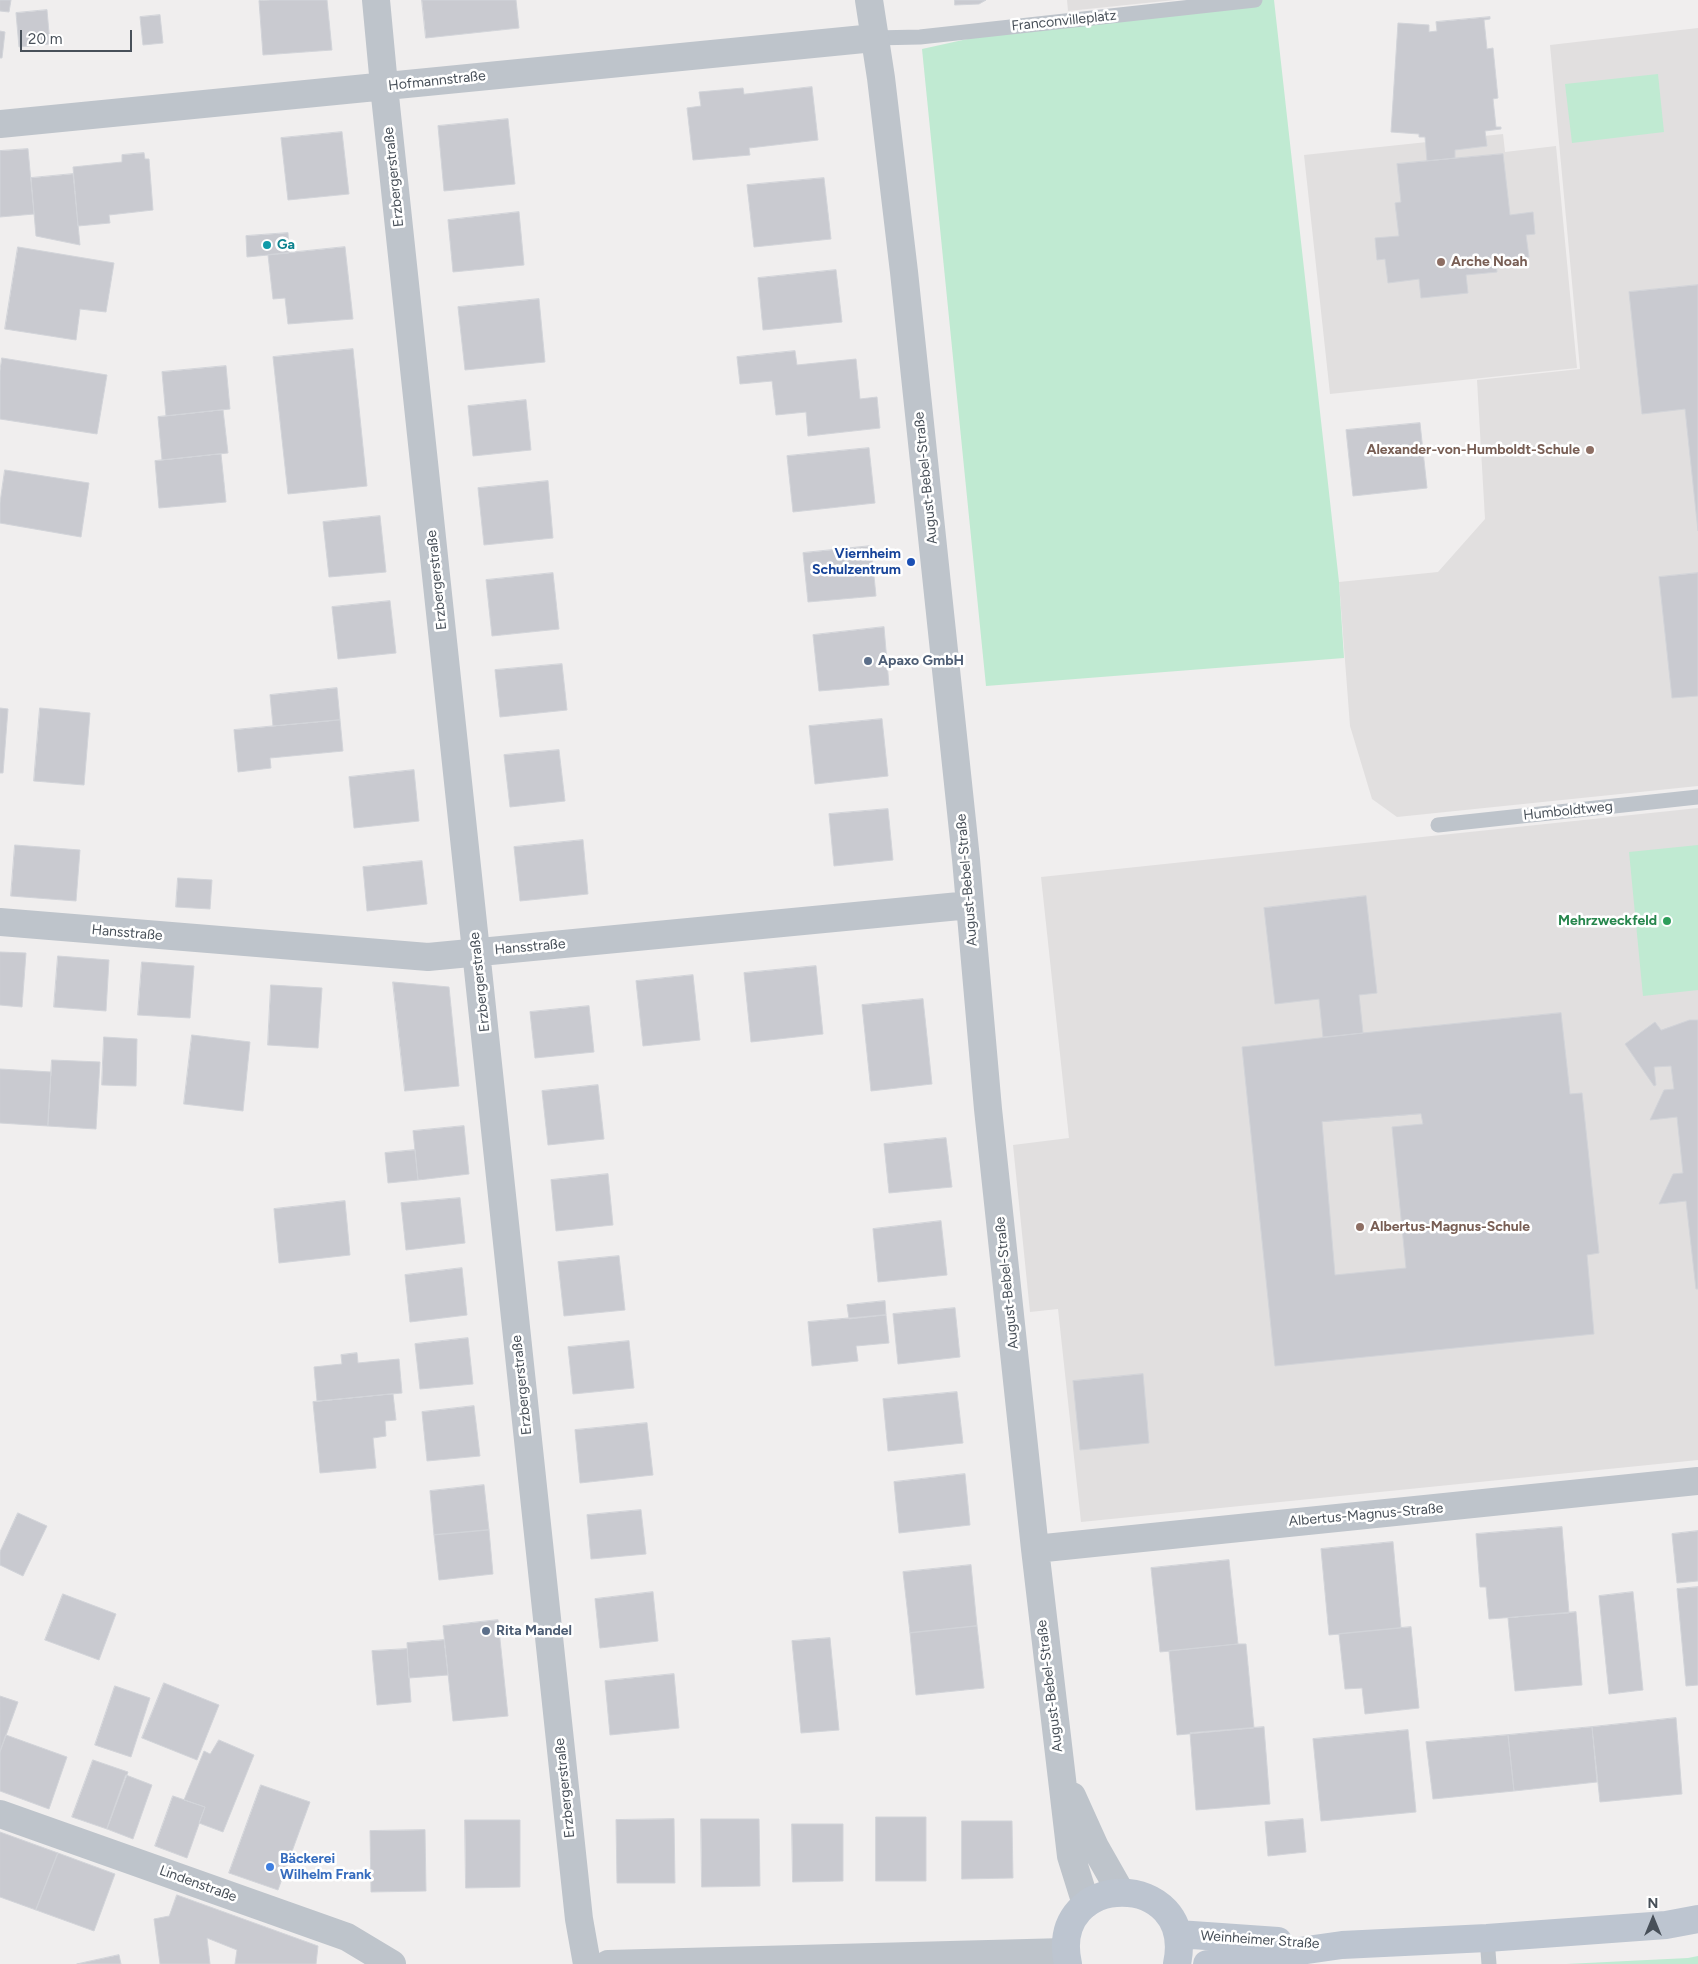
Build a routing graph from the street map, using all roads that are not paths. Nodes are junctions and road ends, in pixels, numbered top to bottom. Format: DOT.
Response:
graph roads {
  1 [pos="376,0"];
  2 [pos="869,0"];
  3 [pos="1255,0"];
  4 [pos="874,38"];
  5 [pos="384,86"];
  6 [pos="0,124"];
  7 [pos="1698,796"];
  8 [pos="1438,825"];
  9 [pos="970,905"];
  10 [pos="0,922"];
  11 [pos="476,952"];
  12 [pos="1698,1481"];
  13 [pos="1034,1549"];
  14 [pos="1059,1762"];
  15 [pos="0,1814"];
  16 [pos="1120,1891"];
  17 [pos="1086,1904"];
  18 [pos="1698,1919"];
  19 [pos="1178,1934"];
  20 [pos="1342,1944"];
  21 [pos="1488,1951"];
  22 [pos="1066,1958"];
  23 [pos="392,1964"];
  24 [pos="587,1964"];
  25 [pos="608,1964"];
  26 [pos="1176,1964"];
  27 [pos="1207,1964"];
  1 -- 5 [label="street, Erzbergerstraße"];
  2 -- 4 [label="street, August-Bebel-Straße"];
  3 -- 4 [label="lane, Franconvilleplatz"];
  4 -- 5 [label="street, Hofmannstraße"];
  4 -- 9 [label="street, August-Bebel-Straße"];
  5 -- 6 [label="street, Hofmannstraße"];
  5 -- 11 [label="street, Erzbergerstraße"];
  7 -- 8 [label="lane, Humboldtweg"];
  9 -- 11 [label="street, Hansstraße"];
  9 -- 13 [label="street, August-Bebel-Straße"];
  10 -- 11 [label="street, Hansstraße"];
  11 -- 24 [label="street, Erzbergerstraße"];
  12 -- 13 [label="street, Albertus-Magnus-Straße"];
  13 -- 14 [label="street, August-Bebel-Straße"];
  14 -- 16 [label="street, August-Bebel-Straße"];
  14 -- 17 [label="street, August-Bebel-Straße"];
  15 -- 23 [label="street, Lindenstraße"];
  16 -- 17 [label="street"];
  16 -- 19 [label="street"];
  17 -- 22 [label="street"];
  18 -- 21 [label="street, Weinheimer Straße"];
  19 -- 20 [label="street, Weinheimer Straße"];
  19 -- 26 [label="street"];
  20 -- 21 [label="street, Weinheimer Straße"];
  20 -- 27 [label="street, Weinheimer Straße"];
  22 -- 25 [label="street"];
}
